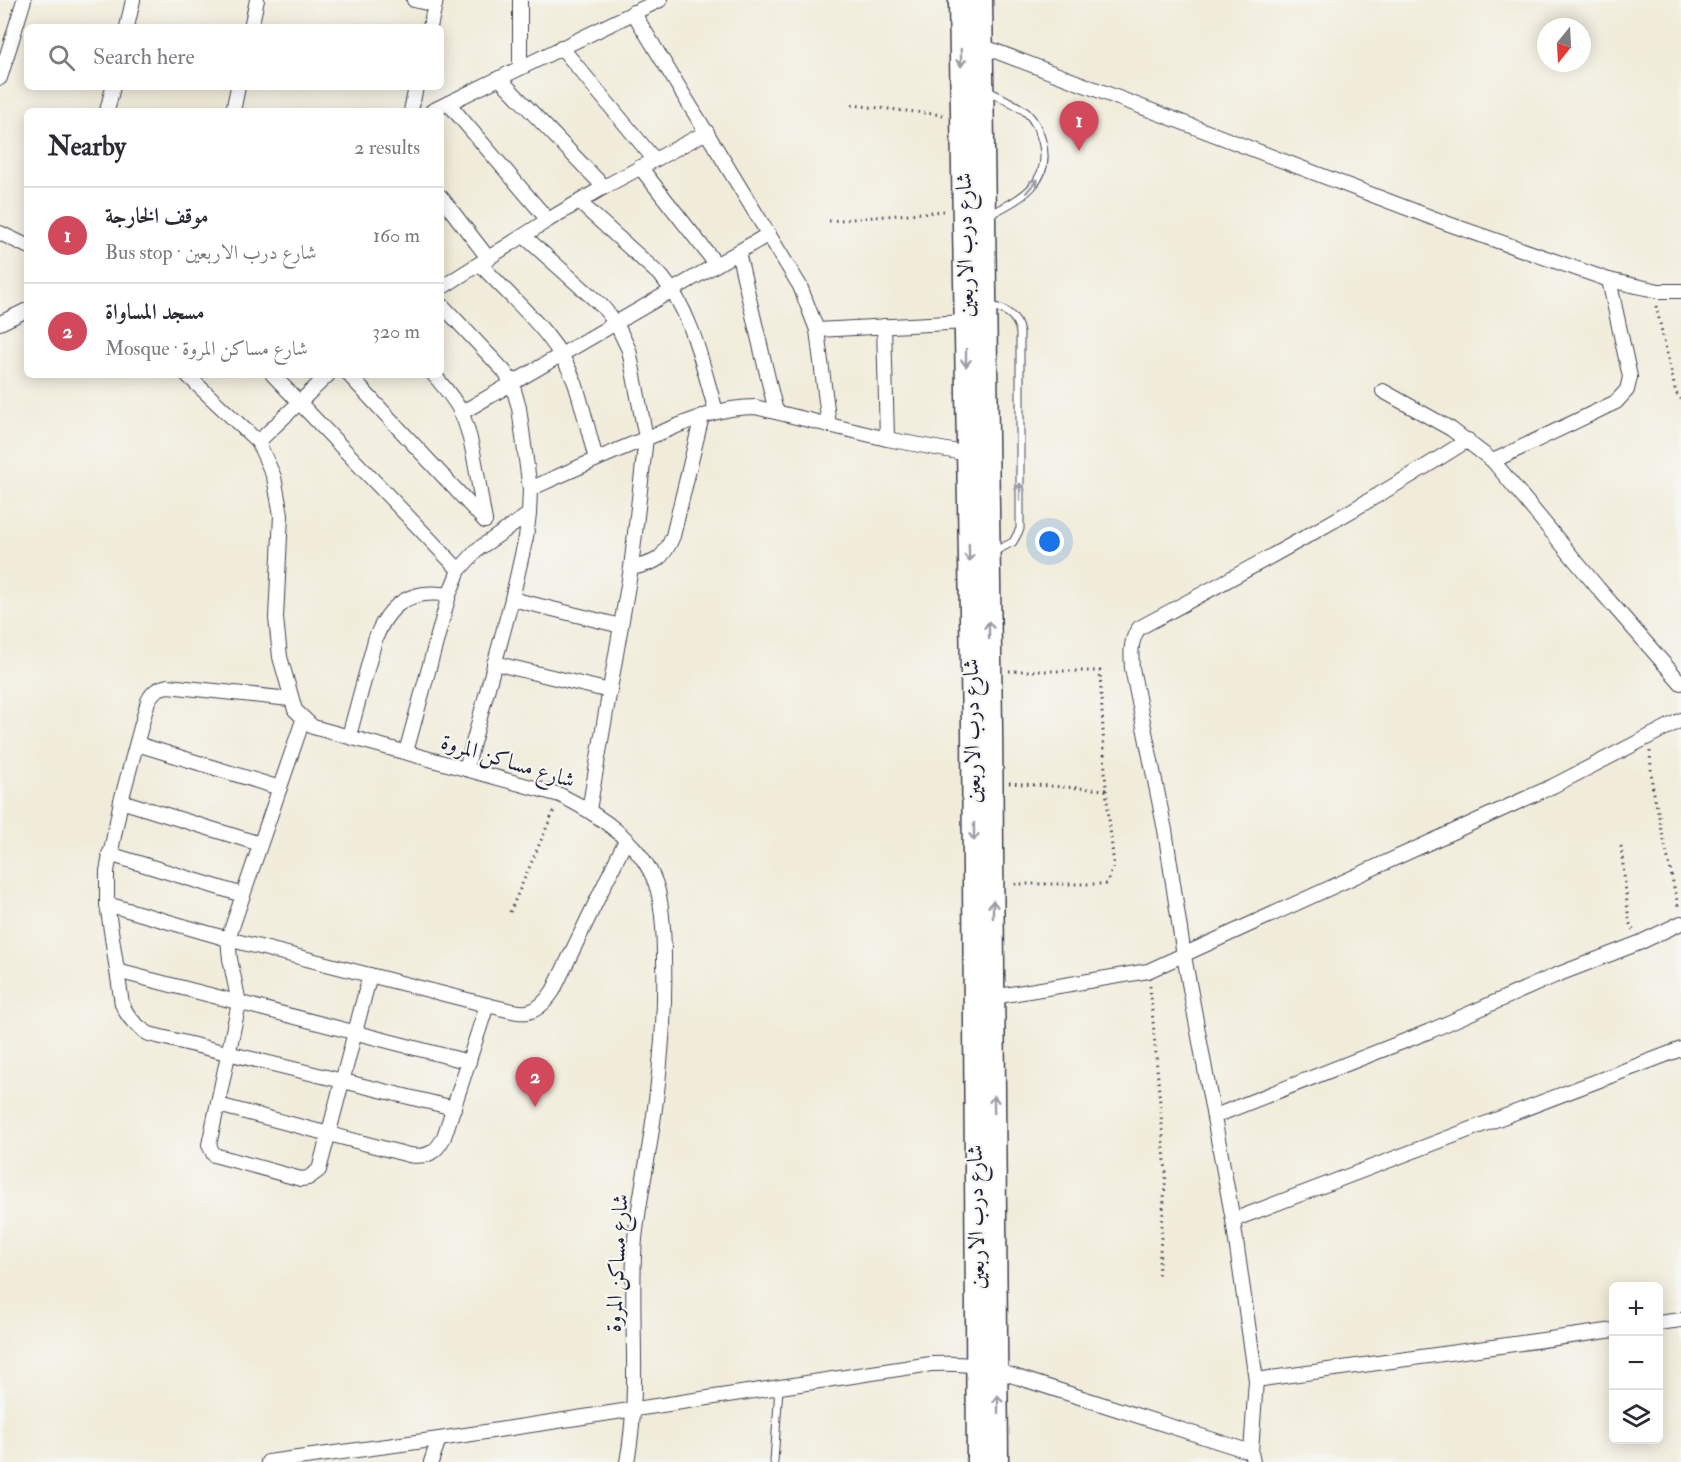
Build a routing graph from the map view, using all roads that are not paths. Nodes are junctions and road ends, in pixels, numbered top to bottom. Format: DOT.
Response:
graph roads {
  1 [pos="24,0"];
  2 [pos="133,0"];
  3 [pos="257,0"];
  4 [pos="414,0"];
  5 [pos="520,0"];
  6 [pos="660,0"];
  7 [pos="960,0"];
  8 [pos="981,0"];
  9 [pos="435,3"];
  10 [pos="633,12"];
  11 [pos="128,24"];
  12 [pos="252,24"];
  13 [pos="431,24"];
  14 [pos="982,46"];
  15 [pos="561,47"];
  16 [pos="520,68"];
  17 [pos="0,78"];
  18 [pos="500,78"];
  19 [pos="982,88"];
  20 [pos="112,90"];
  21 [pos="237,90"];
  22 [pos="415,90"];
  23 [pos="448,103"];
  24 [pos="108,108"];
  25 [pos="234,108"];
  26 [pos="412,108"];
  27 [pos="438,108"];
  28 [pos="707,132"];
  29 [pos="654,159"];
  30 [pos="640,167"];
  31 [pos="604,187"];
  32 [pos="444,202"];
  33 [pos="579,202"];
  34 [pos="975,214"];
  35 [pos="548,220"];
  36 [pos="0,234"];
  37 [pos="769,234"];
  38 [pos="524,236"];
  39 [pos="24,245"];
  40 [pos="738,252"];
  41 [pos="484,262"];
  42 [pos="716,264"];
  43 [pos="1609,280"];
  44 [pos="444,285"];
  45 [pos="673,290"];
  46 [pos="1681,291"];
  47 [pos="985,304"];
  48 [pos="444,307"];
  49 [pos="24,311"];
  50 [pos="966,322"];
  51 [pos="0,323"];
  52 [pos="615,323"];
  53 [pos="884,326"];
  54 [pos="817,330"];
  55 [pos="560,355"];
  56 [pos="190,378"];
  57 [pos="276,378"];
  58 [pos="325,378"];
  59 [pos="352,378"];
  60 [pos="437,378"];
  61 [pos="512,383"];
  62 [pos="1383,391"];
  63 [pos="300,403"];
  64 [pos="716,411"];
  65 [pos="461,412"];
  66 [pos="776,412"];
  67 [pos="702,416"];
  68 [pos="829,425"];
  69 [pos="646,438"];
  70 [pos="887,439"];
  71 [pos="1468,440"];
  72 [pos="258,442"];
  73 [pos="977,456"];
  74 [pos="596,459"];
  75 [pos="1493,462"];
  76 [pos="530,489"];
  77 [pos="529,514"];
  78 [pos="485,521"];
  79 [pos="490,541"];
  80 [pos="988,555"];
  81 [pos="631,568"];
  82 [pos="459,570"];
  83 [pos="448,595"];
  84 [pos="512,599"];
  85 [pos="621,626"];
  86 [pos="495,663"];
  87 [pos="1681,682"];
  88 [pos="610,691"];
  89 [pos="290,699"];
  90 [pos="303,720"];
  91 [pos="1681,720"];
  92 [pos="982,728"];
  93 [pos="349,736"];
  94 [pos="137,744"];
  95 [pos="406,752"];
  96 [pos="466,769"];
  97 [pos="280,788"];
  98 [pos="121,801"];
  99 [pos="589,810"];
  100 [pos="626,840"];
  101 [pos="260,844"];
  102 [pos="109,854"];
  103 [pos="243,895"];
  104 [pos="107,904"];
  105 [pos="1681,922"];
  106 [pos="228,939"];
  107 [pos="1184,956"];
  108 [pos="117,971"];
  109 [pos="370,975"];
  110 [pos="993,997"];
  111 [pos="239,1003"];
  112 [pos="487,1005"];
  113 [pos="355,1033"];
  114 [pos="1681,1049"];
  115 [pos="229,1053"];
  116 [pos="469,1062"];
  117 [pos="343,1082"];
  118 [pos="218,1105"];
  119 [pos="454,1108"];
  120 [pos="1215,1116"];
  121 [pos="329,1134"];
  122 [pos="1233,1220"];
  123 [pos="1681,1320"];
  124 [pos="1663,1322"];
  125 [pos="1609,1331"];
  126 [pos="988,1369"];
  127 [pos="1256,1380"];
  128 [pos="780,1387"];
  129 [pos="633,1409"];
  130 [pos="439,1439"];
  131 [pos="1252,1457"];
  132 [pos="268,1462"];
  133 [pos="431,1462"];
  134 [pos="627,1462"];
  135 [pos="774,1462"];
  136 [pos="978,1462"];
  137 [pos="997,1462"];
  1 -- 17 [label="street"];
  2 -- 11 [label="street"];
  3 -- 12 [label="street"];
  4 -- 9 [label="street"];
  5 -- 16 [label="street"];
  6 -- 10 [label="street"];
  7 -- 34 [label="highway, شارع درب الاربعين, one-way"];
  8 -- 14 [label="highway, شارع درب الاربعين"];
  9 -- 13 [label="street"];
  10 -- 15 [label="street"];
  10 -- 28 [label="street"];
  14 -- 19 [label="highway, شارع درب الاربعين"];
  14 -- 43 [label="street"];
  15 -- 16 [label="street"];
  15 -- 29 [label="street"];
  16 -- 18 [label="street"];
  18 -- 23 [label="street"];
  18 -- 31 [label="street"];
  19 -- 34 [label="highway, شارع درب الاربعين"];
  34 -- 19 [label="lane, one-way"];
  20 -- 24 [label="street"];
  21 -- 25 [label="street"];
  22 -- 26 [label="street"];
  23 -- 27 [label="street"];
  23 -- 35 [label="street"];
  28 -- 29 [label="street"];
  28 -- 37 [label="street"];
  29 -- 30 [label="street"];
  30 -- 31 [label="street"];
  30 -- 42 [label="street"];
  31 -- 33 [label="street"];
  32 -- 41 [label="street"];
  33 -- 35 [label="street"];
  33 -- 45 [label="street"];
  34 -- 47 [label="highway, شارع درب الاربعين"];
  34 -- 50 [label="highway, شارع درب الاربعين"];
  35 -- 38 [label="street"];
  36 -- 39 [label="street"];
  37 -- 40 [label="street"];
  37 -- 54 [label="street"];
  38 -- 41 [label="street"];
  38 -- 52 [label="street"];
  40 -- 42 [label="street"];
  40 -- 66 [label="street"];
  41 -- 44 [label="street"];
  41 -- 55 [label="street"];
  42 -- 45 [label="street"];
  43 -- 46 [label="street"];
  43 -- 75 [label="street"];
  45 -- 52 [label="street"];
  45 -- 64 [label="street"];
  47 -- 73 [label="highway, شارع درب الاربعين"];
  80 -- 47 [label="lane, one-way"];
  48 -- 61 [label="street"];
  49 -- 51 [label="street"];
  50 -- 53 [label="street"];
  50 -- 73 [label="highway, شارع درب الاربعين, one-way"];
  52 -- 55 [label="street"];
  52 -- 69 [label="street"];
  53 -- 54 [label="street"];
  53 -- 70 [label="street"];
  54 -- 68 [label="street"];
  55 -- 61 [label="street"];
  55 -- 74 [label="street"];
  56 -- 72 [label="street"];
  57 -- 63 [label="street"];
  58 -- 63 [label="street"];
  59 -- 78 [label="street"];
  60 -- 65 [label="street"];
  61 -- 65 [label="street"];
  61 -- 76 [label="street"];
  62 -- 71 [label="street"];
  63 -- 72 [label="street"];
  63 -- 82 [label="street"];
  64 -- 66 [label="street"];
  64 -- 67 [label="street"];
  65 -- 78 [label="street"];
  66 -- 68 [label="street"];
  67 -- 69 [label="street"];
  67 -- 81 [label="street"];
  68 -- 70 [label="street"];
  69 -- 74 [label="street"];
  69 -- 81 [label="street"];
  70 -- 73 [label="street"];
  71 -- 75 [label="street"];
  71 -- 107 [label="street"];
  72 -- 89 [label="street"];
  73 -- 80 [label="highway, شارع درب الاربعين"];
  73 -- 92 [label="highway, شارع درب الاربعين, one-way"];
  74 -- 76 [label="street"];
  75 -- 87 [label="street"];
  76 -- 77 [label="street"];
  77 -- 79 [label="street"];
  77 -- 84 [label="street"];
  78 -- 79 [label="street"];
  79 -- 82 [label="street"];
  92 -- 80 [label="highway, شارع درب الاربعين, one-way"];
  81 -- 85 [label="street"];
  82 -- 83 [label="street"];
  83 -- 93 [label="street"];
  83 -- 95 [label="street"];
  84 -- 85 [label="street"];
  84 -- 86 [label="street"];
  85 -- 88 [label="street"];
  86 -- 88 [label="street"];
  86 -- 96 [label="street"];
  88 -- 99 [label="street"];
  89 -- 90 [label="street"];
  89 -- 94 [label="street"];
  90 -- 93 [label="street, شارع مساكن المروة"];
  90 -- 97 [label="street"];
  91 -- 107 [label="street"];
  110 -- 92 [label="highway, شارع درب الاربعين, one-way"];
  92 -- 126 [label="highway, شارع درب الاربعين, one-way"];
  93 -- 95 [label="street, شارع مساكن المروة"];
  94 -- 97 [label="street"];
  94 -- 98 [label="street"];
  95 -- 96 [label="street, شارع مساكن المروة"];
  96 -- 99 [label="street, شارع مساكن المروة"];
  97 -- 101 [label="street"];
  98 -- 101 [label="street"];
  98 -- 102 [label="street"];
  99 -- 100 [label="street, شارع مساكن المروة"];
  100 -- 112 [label="street"];
  100 -- 129 [label="street, شارع مساكن المروة"];
  101 -- 103 [label="street"];
  102 -- 103 [label="street"];
  102 -- 104 [label="street"];
  103 -- 106 [label="street"];
  104 -- 106 [label="street"];
  104 -- 108 [label="street"];
  105 -- 120 [label="street"];
  106 -- 109 [label="street"];
  106 -- 111 [label="street"];
  107 -- 110 [label="street"];
  107 -- 120 [label="street"];
  108 -- 111 [label="street"];
  108 -- 115 [label="street"];
  109 -- 112 [label="street"];
  109 -- 113 [label="street"];
  126 -- 110 [label="highway, شارع درب الاربعين, one-way"];
  111 -- 113 [label="street"];
  111 -- 115 [label="street"];
  112 -- 116 [label="street"];
  113 -- 116 [label="street"];
  113 -- 117 [label="street"];
  114 -- 122 [label="street"];
  115 -- 117 [label="street"];
  115 -- 118 [label="street"];
  116 -- 119 [label="street"];
  117 -- 119 [label="street"];
  117 -- 121 [label="street"];
  118 -- 121 [label="street"];
  118 -- 121 [label="street"];
  119 -- 121 [label="street"];
  120 -- 122 [label="street"];
  122 -- 127 [label="street"];
  123 -- 124 [label="street"];
  125 -- 127 [label="street"];
  126 -- 128 [label="street"];
  126 -- 131 [label="street"];
  126 -- 136 [label="highway, شارع درب الاربعين"];
  137 -- 126 [label="highway, شارع درب الاربعين, one-way"];
  127 -- 131 [label="street"];
  128 -- 129 [label="street"];
  128 -- 135 [label="lane"];
  129 -- 130 [label="street"];
  129 -- 134 [label="street, شارع مساكن المروة"];
  130 -- 132 [label="street"];
  130 -- 133 [label="street"];
}
